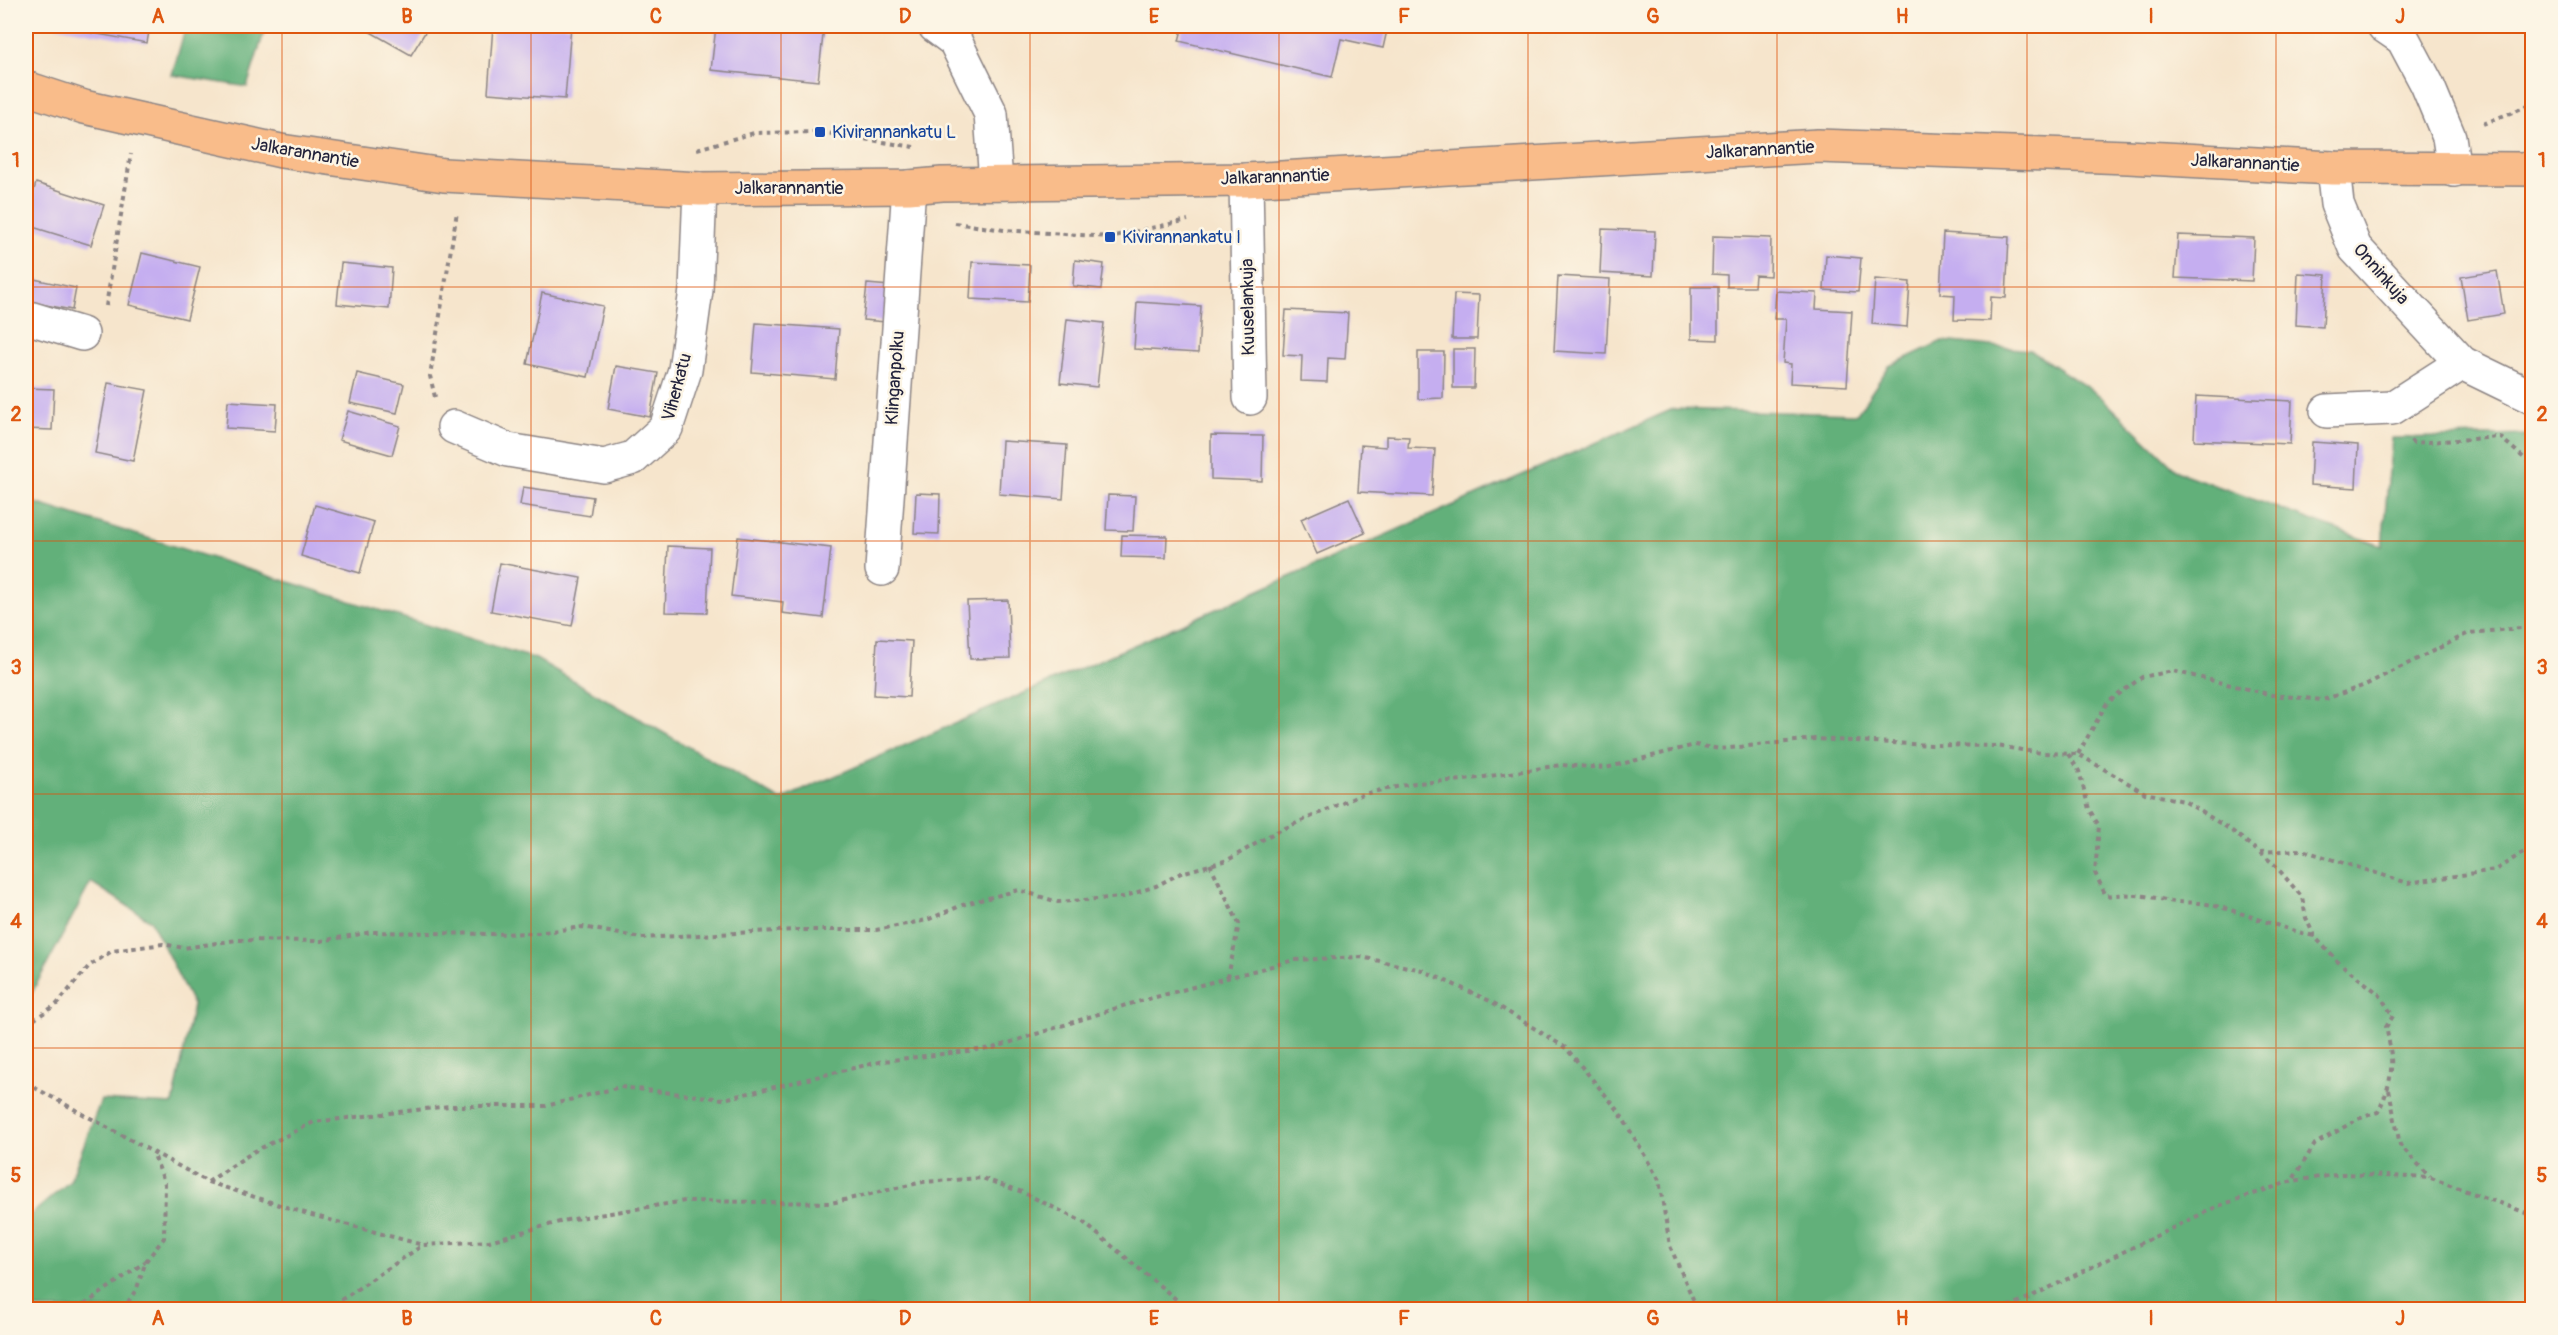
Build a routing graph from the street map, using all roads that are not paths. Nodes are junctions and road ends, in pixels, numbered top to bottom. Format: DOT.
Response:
graph roads {
  1 [pos="935,26"];
  2 [pos="2384,26"];
  3 [pos="26,88"];
  4 [pos="2333,168"];
  5 [pos="2532,168"];
  6 [pos="2454,170"];
  7 [pos="1246,180"];
  8 [pos="996,182"];
  9 [pos="909,187"];
  10 [pos="699,189"];
  11 [pos="26,317"];
  12 [pos="82,334"];
  13 [pos="2462,363"];
  14 [pos="2532,397"];
  15 [pos="1250,398"];
  16 [pos="2327,411"];
  17 [pos="454,427"];
  18 [pos="882,569"];
  1 -- 8 [label="street"];
  2 -- 6 [label="street"];
  3 -- 10 [label="main road, Jalkarannantie"];
  4 -- 6 [label="main road, Jalkarannantie"];
  4 -- 7 [label="main road, Jalkarannantie"];
  4 -- 13 [label="street, Onninkuja"];
  5 -- 6 [label="main road, Jalkarannantie"];
  7 -- 8 [label="main road, Jalkarannantie"];
  7 -- 15 [label="street, Kuuselankuja"];
  8 -- 9 [label="main road, Jalkarannantie"];
  9 -- 10 [label="main road, Jalkarannantie"];
  9 -- 18 [label="street, Klinganpolku"];
  10 -- 17 [label="street, Viherkatu"];
  11 -- 12 [label="street"];
  13 -- 14 [label="street, Onninkuja"];
  13 -- 16 [label="street"];
}
